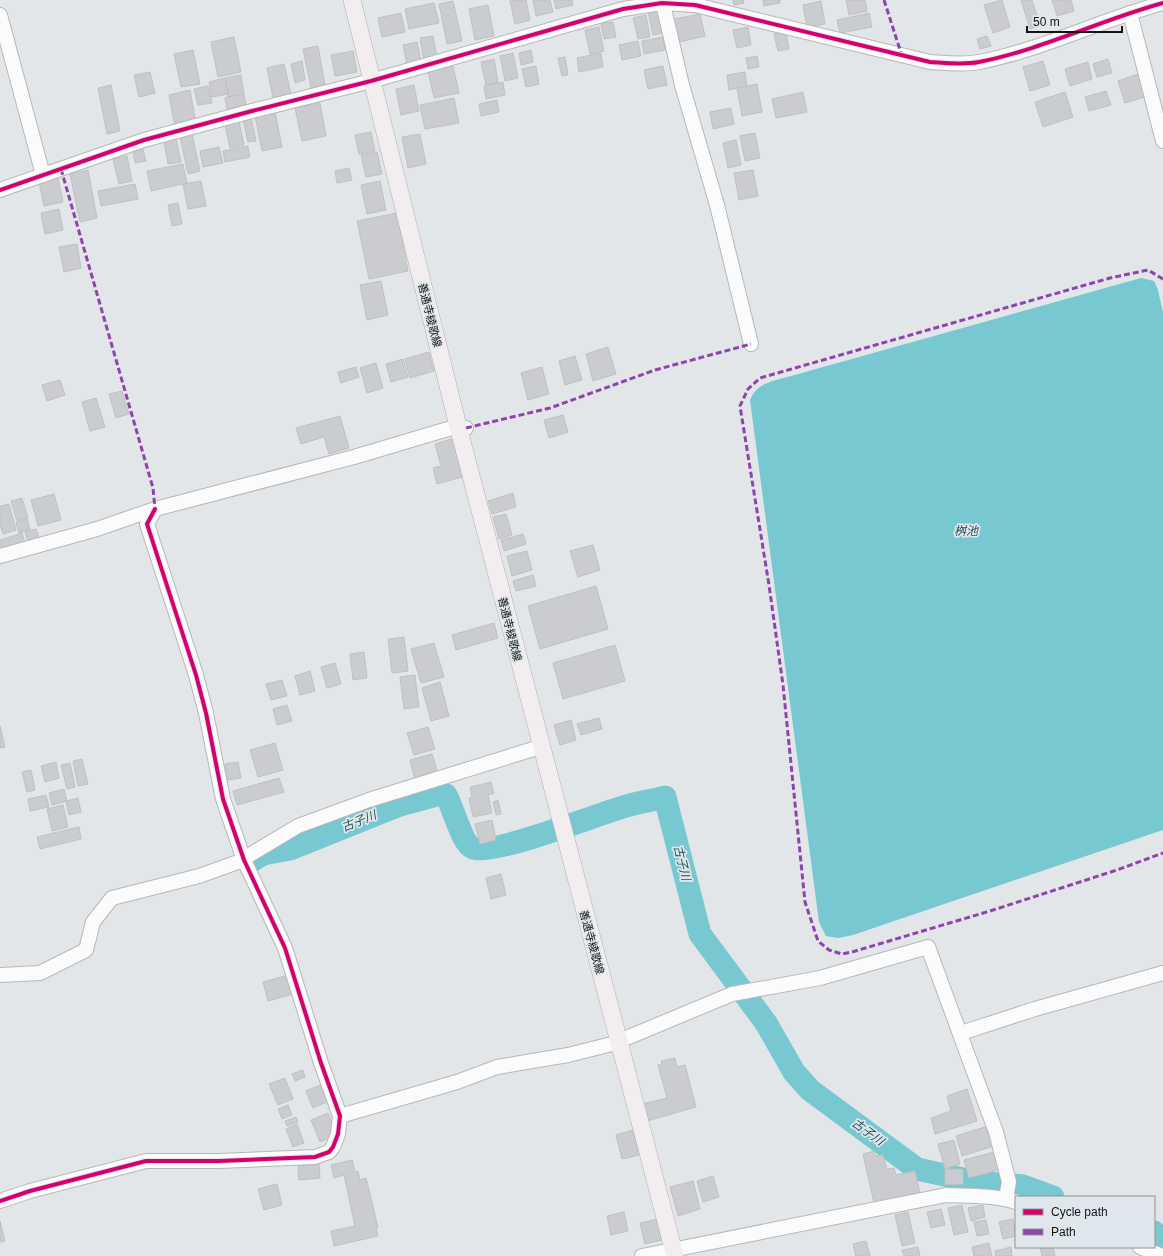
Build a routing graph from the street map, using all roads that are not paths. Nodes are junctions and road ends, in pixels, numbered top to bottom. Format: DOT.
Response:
graph roads {
  1 [pos="352,0"];
  2 [pos="662,1"];
  3 [pos="1163,3"];
  4 [pos="1130,13"];
  5 [pos="0,15"];
  6 [pos="372,81"];
  7 [pos="1163,141"];
  8 [pos="43,175"];
  9 [pos="0,190"];
  10 [pos="751,344"];
  11 [pos="462,427"];
  12 [pos="155,509"];
  13 [pos="0,556"];
  14 [pos="540,747"];
  15 [pos="244,860"];
  16 [pos="0,974"];
  17 [pos="1163,974"];
  18 [pos="961,1033"];
  19 [pos="619,1041"];
  20 [pos="340,1116"];
  21 [pos="1011,1200"];
  22 [pos="0,1201"];
  23 [pos="1142,1248"];
  24 [pos="674,1253"];
  25 [pos="642,1256"];
  26 [pos="1162,1256"];
  1 -- 6 [label="main road, 善通寺綾歌線"];
  2 -- 4 [label="street"];
  2 -- 6 [label="street"];
  2 -- 10 [label="street"];
  3 -- 4 [label="street"];
  4 -- 7 [label="street"];
  5 -- 8 [label="street"];
  6 -- 8 [label="street"];
  6 -- 11 [label="main road, 善通寺綾歌線"];
  8 -- 9 [label="street"];
  11 -- 12 [label="street"];
  11 -- 14 [label="main road, 善通寺綾歌線"];
  12 -- 13 [label="street"];
  12 -- 15 [label="street"];
  14 -- 15 [label="street"];
  14 -- 19 [label="main road, 善通寺綾歌線"];
  15 -- 16 [label="street"];
  15 -- 20 [label="street"];
  17 -- 18 [label="street"];
  18 -- 19 [label="street"];
  18 -- 21 [label="street"];
  19 -- 20 [label="street"];
  19 -- 24 [label="main road, 善通寺綾歌線"];
  20 -- 22 [label="street"];
  21 -- 24 [label="street"];
  23 -- 26 [label="street"];
  24 -- 25 [label="street"];
}
